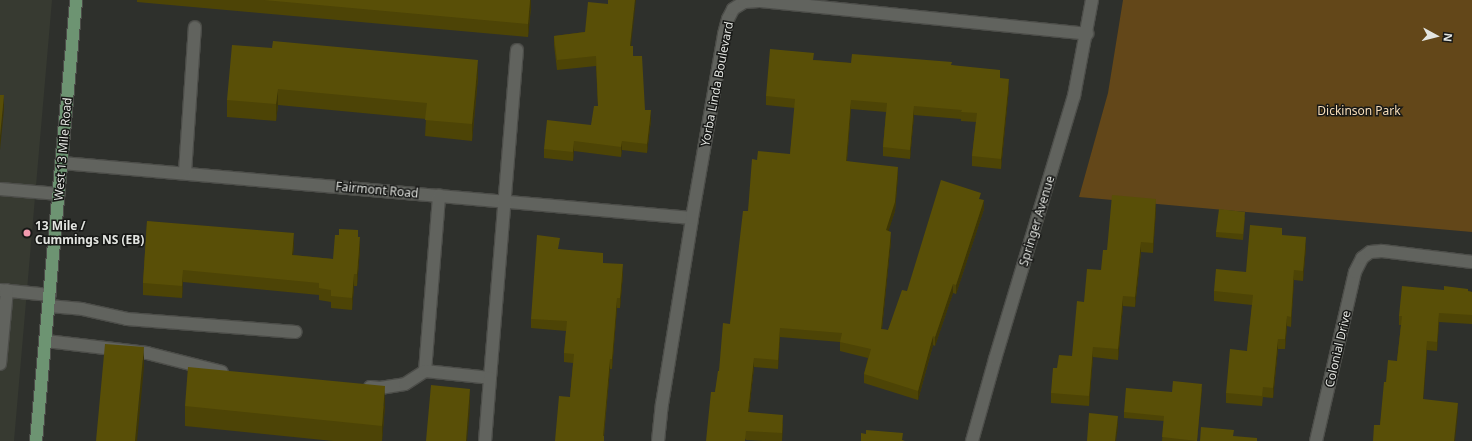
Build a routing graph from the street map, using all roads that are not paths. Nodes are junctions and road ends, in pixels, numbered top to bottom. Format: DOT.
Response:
graph roads {
  1 [pos="76,0"];
  2 [pos="1092,0"];
  3 [pos="195,27"];
  4 [pos="1087,34"];
  5 [pos="517,50"];
  6 [pos="62,163"];
  7 [pos="185,172"];
  8 [pos="0,189"];
  9 [pos="59,194"];
  10 [pos="439,196"];
  11 [pos="505,201"];
  12 [pos="692,218"];
  13 [pos="1472,262"];
  14 [pos="3,290"];
  15 [pos="50,300"];
  16 [pos="296,332"];
  17 [pos="46,341"];
  18 [pos="0,364"];
  19 [pos="425,371"];
  20 [pos="231,372"];
  21 [pos="490,378"];
  22 [pos="356,385"];
  23 [pos="36,441"];
  24 [pos="485,441"];
  25 [pos="658,441"];
  26 [pos="972,441"];
  27 [pos="1316,441"];
  1 -- 6 [label="main road, West 13 Mile Road"];
  2 -- 4 [label="street, Springer Avenue"];
  3 -- 7 [label="street"];
  4 -- 12 [label="street, Yorba Linda Boulevard"];
  4 -- 26 [label="street, Springer Avenue"];
  5 -- 11 [label="street"];
  6 -- 7 [label="street, Fairmont Road"];
  6 -- 9 [label="main road, West 13 Mile Road"];
  7 -- 10 [label="street, Fairmont Road"];
  8 -- 9 [label="street"];
  9 -- 15 [label="main road, West 13 Mile Road"];
  10 -- 11 [label="street, Fairmont Road"];
  10 -- 19 [label="street"];
  11 -- 12 [label="street, Fairmont Road"];
  11 -- 21 [label="street"];
  12 -- 25 [label="street, Yorba Linda Boulevard"];
  13 -- 27 [label="street, Colonial Drive"];
  14 -- 15 [label="street"];
  14 -- 18 [label="street"];
  15 -- 16 [label="street"];
  15 -- 17 [label="main road, West 13 Mile Road"];
  17 -- 20 [label="street"];
  17 -- 23 [label="main road, West 13 Mile Road"];
  19 -- 21 [label="street"];
  19 -- 22 [label="street"];
  21 -- 24 [label="street"];
}
